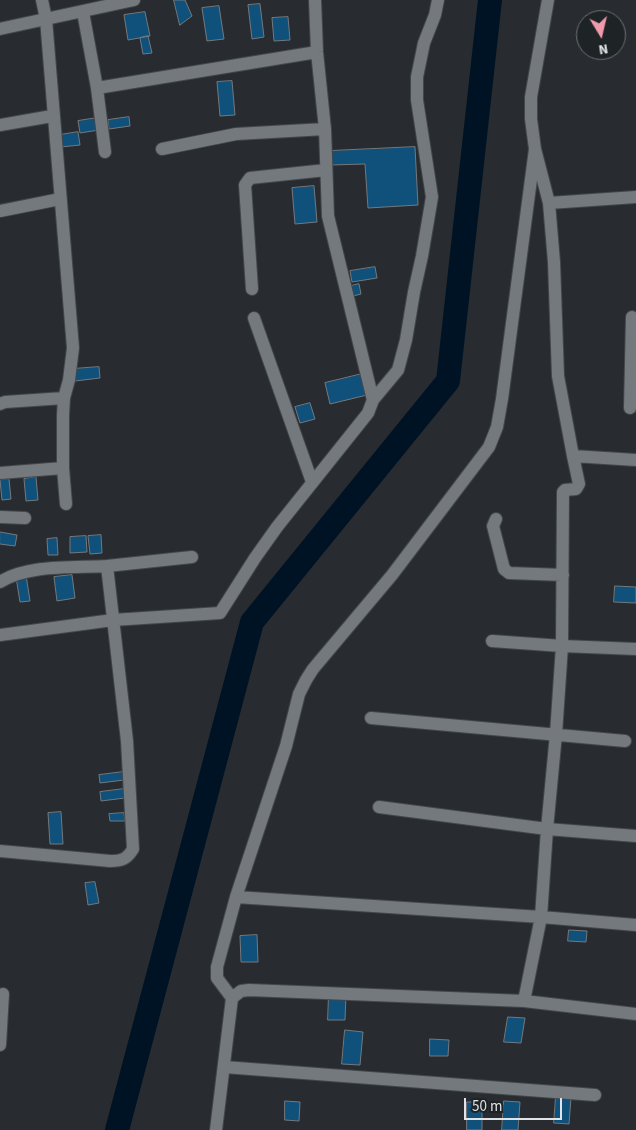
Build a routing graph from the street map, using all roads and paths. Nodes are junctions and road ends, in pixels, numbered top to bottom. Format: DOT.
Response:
graph roads {
  1 [pos="42,0"];
  2 [pos="134,0"];
  3 [pos="315,0"];
  4 [pos="438,0"];
  5 [pos="548,0"];
  6 [pos="83,12"];
  7 [pos="46,19"];
  8 [pos="0,30"];
  9 [pos="317,52"];
  10 [pos="97,88"];
  11 [pos="52,116"];
  12 [pos="0,125"];
  13 [pos="325,129"];
  14 [pos="162,149"];
  15 [pos="535,149"];
  16 [pos="105,152"];
  17 [pos="326,170"];
  18 [pos="636,197"];
  19 [pos="60,199"];
  20 [pos="549,203"];
  21 [pos="0,211"];
  22 [pos="252,289"];
  23 [pos="632,317"];
  24 [pos="254,318"];
  25 [pos="633,357"];
  26 [pos="64,398"];
  27 [pos="373,400"];
  28 [pos="0,404"];
  29 [pos="630,408"];
  30 [pos="573,456"];
  31 [pos="636,460"];
  32 [pos="63,468"];
  33 [pos="0,473"];
  34 [pos="312,482"];
  35 [pos="66,504"];
  36 [pos="0,518"];
  37 [pos="25,518"];
  38 [pos="496,519"];
  39 [pos="192,558"];
  40 [pos="107,566"];
  41 [pos="563,575"];
  42 [pos="0,582"];
  43 [pos="113,620"];
  44 [pos="0,635"];
  45 [pos="492,641"];
  46 [pos="562,646"];
  47 [pos="636,649"];
  48 [pos="371,718"];
  49 [pos="556,734"];
  50 [pos="625,741"];
  51 [pos="379,807"];
  52 [pos="547,830"];
  53 [pos="636,836"];
  54 [pos="0,851"];
  55 [pos="236,897"];
  56 [pos="541,917"];
  57 [pos="636,925"];
  58 [pos="3,994"];
  59 [pos="232,998"];
  60 [pos="524,1001"];
  61 [pos="636,1014"];
  62 [pos="0,1045"];
  63 [pos="224,1067"];
  64 [pos="595,1095"];
  65 [pos="216,1130"];
  1 -- 7 [label="street"];
  2 -- 6 [label="street"];
  3 -- 9 [label="street"];
  4 -- 27 [label="street"];
  5 -- 15 [label="street"];
  6 -- 7 [label="street"];
  6 -- 10 [label="street"];
  7 -- 8 [label="street"];
  7 -- 11 [label="street"];
  9 -- 10 [label="street"];
  9 -- 13 [label="street"];
  10 -- 16 [label="street"];
  11 -- 12 [label="street"];
  11 -- 19 [label="street"];
  13 -- 14 [label="street"];
  13 -- 17 [label="street"];
  15 -- 20 [label="street"];
  15 -- 55 [label="street"];
  17 -- 22 [label="street"];
  17 -- 27 [label="street"];
  18 -- 20 [label="street"];
  19 -- 21 [label="street"];
  19 -- 26 [label="street"];
  20 -- 30 [label="street"];
  23 -- 25 [label="street"];
  24 -- 34 [label="street"];
  25 -- 29 [label="street"];
  26 -- 28 [label="street"];
  26 -- 32 [label="street"];
  27 -- 34 [label="street"];
  30 -- 31 [label="street"];
  30 -- 41 [label="street"];
  32 -- 33 [label="street"];
  32 -- 35 [label="street"];
  34 -- 43 [label="street"];
  36 -- 37 [label="street"];
  38 -- 41 [label="street"];
  39 -- 40 [label="street"];
  40 -- 42 [label="street"];
  40 -- 43 [label="street"];
  41 -- 46 [label="street"];
  43 -- 44 [label="street"];
  43 -- 54 [label="street"];
  45 -- 46 [label="street"];
  46 -- 47 [label="street"];
  46 -- 49 [label="street"];
  48 -- 49 [label="street"];
  49 -- 50 [label="street"];
  49 -- 52 [label="street"];
  51 -- 52 [label="street"];
  52 -- 53 [label="street"];
  52 -- 56 [label="street"];
  55 -- 56 [label="street"];
  55 -- 59 [label="street"];
  56 -- 57 [label="street"];
  56 -- 60 [label="street"];
  58 -- 62 [label="street"];
  59 -- 60 [label="street"];
  59 -- 63 [label="street"];
  60 -- 61 [label="street"];
  63 -- 64 [label="street"];
  63 -- 65 [label="street"];
}
